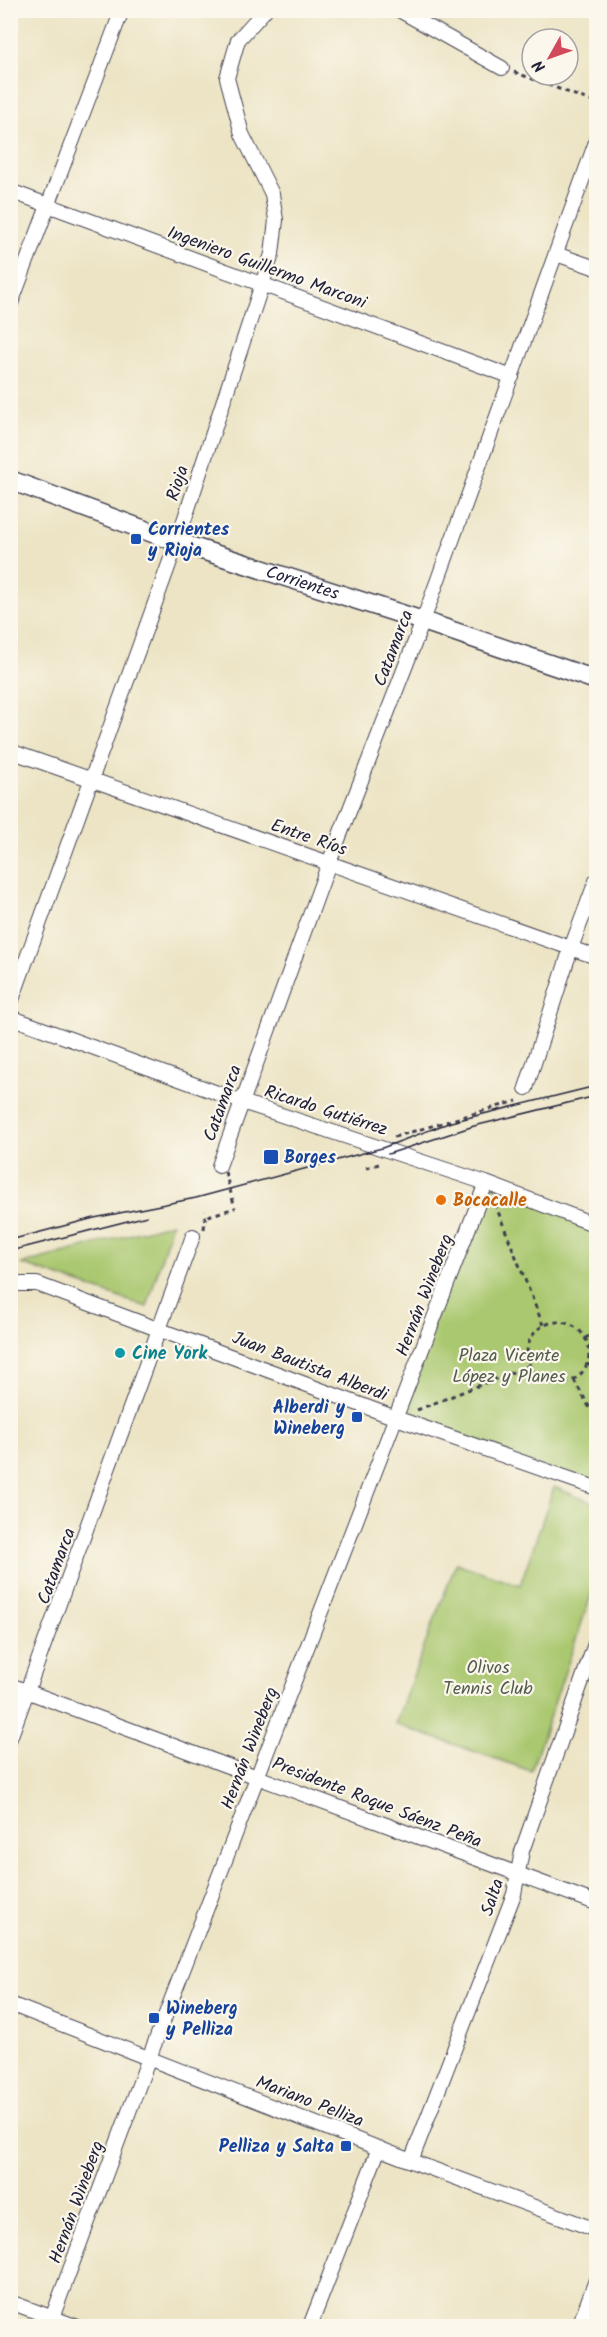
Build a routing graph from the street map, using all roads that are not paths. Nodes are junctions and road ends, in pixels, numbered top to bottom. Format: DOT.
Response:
graph roads {
  1 [pos="122,10"];
  2 [pos="265,10"];
  3 [pos="399,10"];
  4 [pos="502,68"];
  5 [pos="597,142"];
  6 [pos="10,190"];
  7 [pos="50,205"];
  8 [pos="556,254"];
  9 [pos="597,268"];
  10 [pos="261,283"];
  11 [pos="10,306"];
  12 [pos="512,377"];
  13 [pos="10,480"];
  14 [pos="177,542"];
  15 [pos="423,621"];
  16 [pos="597,680"];
  17 [pos="10,751"];
  18 [pos="92,779"];
  19 [pos="329,863"];
  20 [pos="597,881"];
  21 [pos="571,948"];
  22 [pos="597,957"];
  23 [pos="10,1005"];
  24 [pos="10,1017"];
  25 [pos="526,1088"];
  26 [pos="242,1102"];
  27 [pos="222,1169"];
  28 [pos="486,1183"];
  29 [pos="597,1225"];
  30 [pos="194,1236"];
  31 [pos="10,1284"];
  32 [pos="162,1329"];
  33 [pos="396,1418"];
  34 [pos="597,1488"];
  35 [pos="597,1641"];
  36 [pos="10,1685"];
  37 [pos="29,1692"];
  38 [pos="10,1738"];
  39 [pos="258,1776"];
  40 [pos="518,1875"];
  41 [pos="597,1903"];
  42 [pos="10,2004"];
  43 [pos="149,2058"];
  44 [pos="379,2148"];
  45 [pos="411,2161"];
  46 [pos="597,2229"];
  47 [pos="597,2280"];
  48 [pos="10,2302"];
  49 [pos="50,2322"];
  50 [pos="75,2326"];
  51 [pos="310,2326"];
  52 [pos="579,2326"];
  1 -- 7 [label="street"];
  2 -- 10 [label="street, Rioja"];
  3 -- 4 [label="street"];
  5 -- 8 [label="street, Catamarca"];
  6 -- 7 [label="street, Ingeniero Guillermo Marconi"];
  7 -- 10 [label="street, Ingeniero Guillermo Marconi"];
  7 -- 11 [label="street"];
  8 -- 9 [label="street"];
  8 -- 12 [label="street, Catamarca"];
  10 -- 12 [label="street, Ingeniero Guillermo Marconi"];
  10 -- 14 [label="street, Rioja"];
  12 -- 15 [label="street, Catamarca"];
  13 -- 14 [label="street, Corrientes"];
  14 -- 15 [label="street, Corrientes"];
  14 -- 18 [label="street, Rioja"];
  15 -- 16 [label="street, Corrientes"];
  15 -- 19 [label="street, Catamarca"];
  17 -- 18 [label="street, Entre Ríos"];
  18 -- 19 [label="street, Entre Ríos"];
  18 -- 23 [label="street, Rioja"];
  19 -- 21 [label="street, Entre Ríos"];
  19 -- 26 [label="street, Catamarca"];
  20 -- 21 [label="street"];
  21 -- 22 [label="street, Entre Ríos"];
  21 -- 25 [label="street"];
  24 -- 26 [label="street, Ricardo Gutiérrez"];
  26 -- 27 [label="street, Catamarca"];
  26 -- 28 [label="street, Ricardo Gutiérrez"];
  28 -- 29 [label="street, Ricardo Gutiérrez"];
  28 -- 33 [label="street, Hernán Wineberg"];
  30 -- 32 [label="street, Catamarca"];
  31 -- 32 [label="street, Juan Bautista Alberdi"];
  32 -- 33 [label="street, Juan Bautista Alberdi"];
  32 -- 37 [label="street, Catamarca"];
  33 -- 34 [label="street, Juan Bautista Alberdi"];
  33 -- 39 [label="street, Hernán Wineberg"];
  35 -- 40 [label="street, Salta"];
  36 -- 37 [label="street, Presidente Roque Sáenz Peña"];
  37 -- 38 [label="street, Catamarca"];
  37 -- 39 [label="street, Presidente Roque Sáenz Peña"];
  39 -- 40 [label="street, Presidente Roque Sáenz Peña"];
  39 -- 43 [label="street, Hernán Wineberg"];
  40 -- 41 [label="street, Presidente Roque Sáenz Peña"];
  40 -- 45 [label="street, Salta"];
  42 -- 43 [label="street, Mariano Pelliza"];
  43 -- 44 [label="street, Mariano Pelliza"];
  43 -- 49 [label="street, Hernán Wineberg"];
  44 -- 45 [label="street, Mariano Pelliza"];
  44 -- 51 [label="street"];
  45 -- 46 [label="street, Mariano Pelliza"];
  47 -- 52 [label="street"];
  48 -- 49 [label="street"];
  49 -- 50 [label="street"];
}
